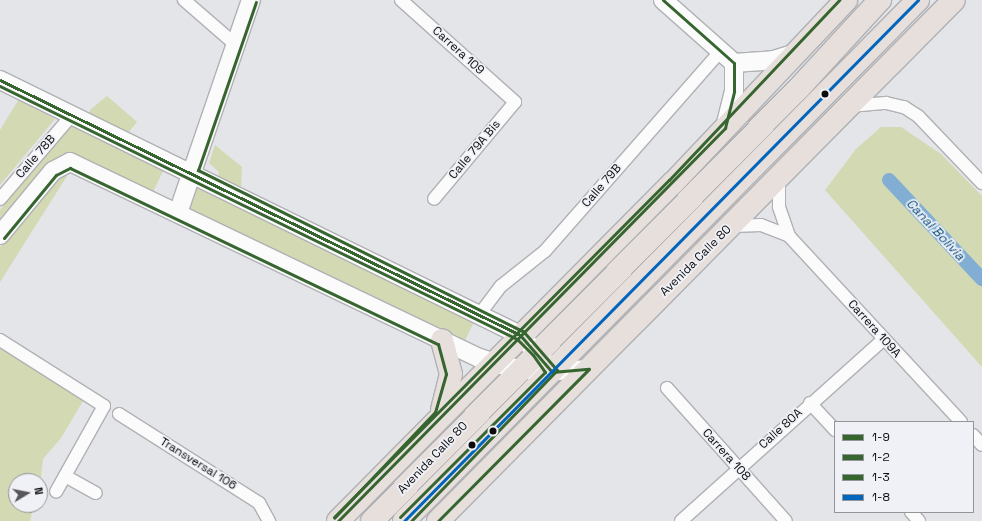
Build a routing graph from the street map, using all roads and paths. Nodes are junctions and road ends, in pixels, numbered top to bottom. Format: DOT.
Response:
graph roads {
  1 [pos="184,0"];
  2 [pos="251,0"];
  3 [pos="401,0"];
  4 [pos="663,0"];
  5 [pos="846,0"];
  6 [pos="880,0"];
  7 [pos="918,0"];
  8 [pos="954,0"];
  9 [pos="236,45"];
  10 [pos="721,51"];
  11 [pos="796,53"];
  12 [pos="734,63"];
  13 [pos="0,80"];
  14 [pos="515,102"];
  15 [pos="849,106"];
  16 [pos="72,115"];
  17 [pos="725,128"];
  18 [pos="716,171"];
  19 [pos="192,173"];
  20 [pos="780,177"];
  21 [pos="673,183"];
  22 [pos="982,183"];
  23 [pos="0,199"];
  24 [pos="434,199"];
  25 [pos="178,213"];
  26 [pos="731,226"];
  27 [pos="0,235"];
  28 [pos="789,236"];
  29 [pos="479,315"];
  30 [pos="520,335"];
  31 [pos="0,340"];
  32 [pos="442,340"];
  33 [pos="883,340"];
  34 [pos="537,352"];
  35 [pos="492,362"];
  36 [pos="521,369"];
  37 [pos="589,369"];
  38 [pos="552,372"];
  39 [pos="667,388"];
  40 [pos="810,403"];
  41 [pos="119,414"];
  42 [pos="439,415"];
  43 [pos="959,421"];
  44 [pos="834,429"];
  45 [pos="974,436"];
  46 [pos="982,445"];
  47 [pos="737,468"];
  48 [pos="65,476"];
  49 [pos="56,492"];
  50 [pos="96,493"];
  51 [pos="912,513"];
  52 [pos="269,521"];
  53 [pos="338,521"];
  54 [pos="372,521"];
  55 [pos="404,521"];
  56 [pos="438,521"];
  57 [pos="681,521"];
  58 [pos="786,521"];
  59 [pos="919,521"];
  1 -- 9 [label="street"];
  2 -- 9 [label="street"];
  3 -- 14 [label="street, Carrera 109"];
  4 -- 10 [label="street"];
  5 -- 11 [label="highway, Avenida Calle 80"];
  6 -- 18 [label="highway, Avenida Calle 80"];
  7 -- 38 [label="highway, Avenida Calle 80"];
  8 -- 15 [label="highway, Avenida Calle 80"];
  9 -- 19 [label="street"];
  10 -- 12 [label="street"];
  10 -- 29 [label="street, Calle 79B"];
  11 -- 12 [label="street"];
  11 -- 17 [label="highway, Avenida Calle 80"];
  12 -- 17 [label="street"];
  13 -- 16 [label="street"];
  14 -- 24 [label="street, Calle 79A Bis"];
  15 -- 20 [label="highway, Avenida Calle 80"];
  15 -- 22 [label="street"];
  16 -- 19 [label="street"];
  16 -- 23 [label="street, Calle 78B"];
  17 -- 21 [label="highway, Avenida Calle 80"];
  18 -- 21 [label="highway"];
  18 -- 34 [label="highway, Avenida Calle 80"];
  19 -- 25 [label="street"];
  19 -- 29 [label="street"];
  20 -- 26 [label="highway, Avenida Calle 80"];
  20 -- 28 [label="street, Carrera 109A"];
  21 -- 30 [label="highway, Avenida Calle 80"];
  25 -- 27 [label="street, Calle 78B"];
  25 -- 32 [label="street"];
  26 -- 28 [label="street, Carrera 109A"];
  26 -- 37 [label="highway, Avenida Calle 80"];
  28 -- 33 [label="street, Carrera 109A"];
  29 -- 30 [label="street"];
  30 -- 34 [label="street"];
  30 -- 35 [label="highway, Avenida Calle 80"];
  31 -- 48 [label="street"];
  32 -- 35 [label="street"];
  32 -- 42 [label="highway"];
  33 -- 40 [label="street, Calle 80A"];
  33 -- 43 [label="street, Carrera 109A"];
  34 -- 36 [label="highway, Avenida Calle 80"];
  34 -- 38 [label="street"];
  35 -- 36 [label="street"];
  35 -- 42 [label="highway, Avenida Calle 80"];
  36 -- 38 [label="street"];
  36 -- 54 [label="highway, Avenida Calle 80"];
  37 -- 38 [label="street"];
  37 -- 56 [label="highway, Avenida Calle 80"];
  38 -- 55 [label="highway, Avenida Calle 80"];
  39 -- 47 [label="street, Carrera 108"];
  40 -- 44 [label="street"];
  40 -- 47 [label="street, Calle 80A"];
  41 -- 52 [label="street, Transversal 106"];
  42 -- 53 [label="highway, Avenida Calle 80"];
  45 -- 46 [label="street"];
  47 -- 57 [label="street, Calle 80A"];
  47 -- 58 [label="street, Carrera 108"];
  48 -- 49 [label="street"];
  48 -- 50 [label="street"];
  51 -- 59 [label="street"];
}
